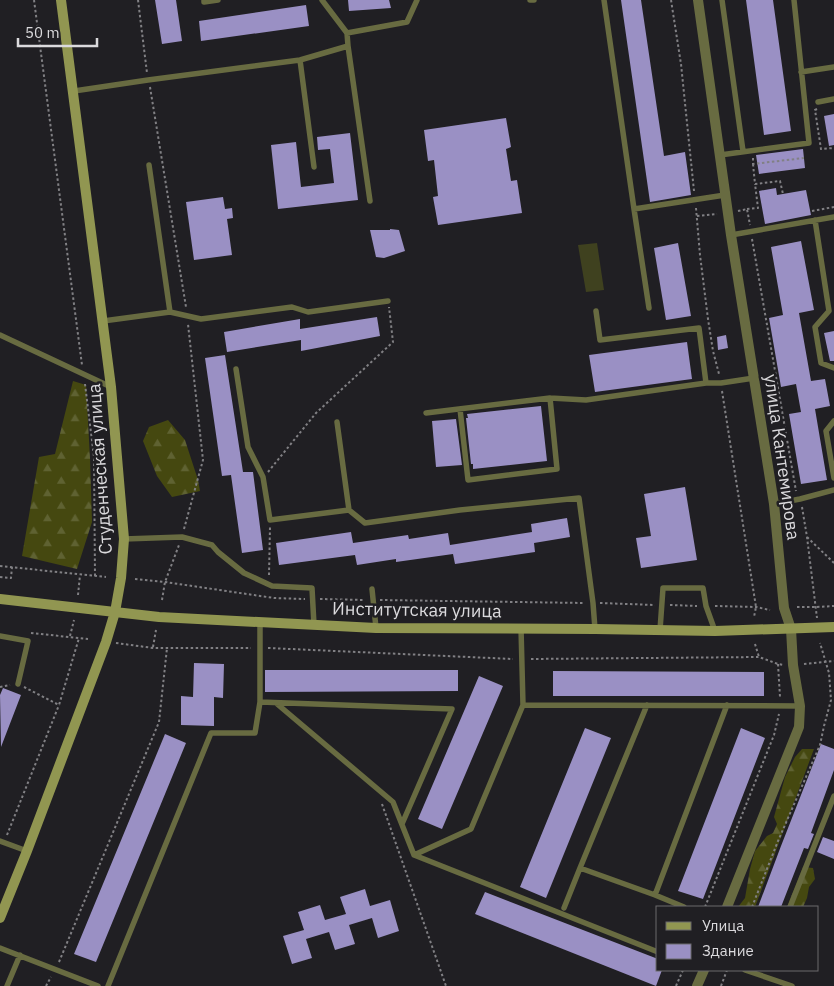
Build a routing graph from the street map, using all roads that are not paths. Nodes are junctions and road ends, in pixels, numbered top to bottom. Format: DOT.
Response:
graph roads {
  1 [pos="61,0"];
  2 [pos="204,0"];
  3 [pos="218,0"];
  4 [pos="322,0"];
  5 [pos="417,0"];
  6 [pos="530,0"];
  7 [pos="534,0"];
  8 [pos="604,0"];
  9 [pos="698,0"];
  10 [pos="722,0"];
  11 [pos="794,0"];
  12 [pos="346,33"];
  13 [pos="348,46"];
  14 [pos="300,60"];
  15 [pos="834,67"];
  16 [pos="801,72"];
  17 [pos="74,91"];
  18 [pos="834,99"];
  19 [pos="818,102"];
  20 [pos="743,151"];
  21 [pos="720,154"];
  22 [pos="150,165"];
  23 [pos="314,167"];
  24 [pos="725,195"];
  25 [pos="370,201"];
  26 [pos="634,208"];
  27 [pos="834,217"];
  28 [pos="815,220"];
  29 [pos="730,236"];
  30 [pos="388,302"];
  31 [pos="649,308"];
  32 [pos="596,311"];
  33 [pos="170,312"];
  34 [pos="103,321"];
  35 [pos="0,335"];
  36 [pos="236,368"];
  37 [pos="834,368"];
  38 [pos="754,378"];
  39 [pos="706,383"];
  40 [pos="111,387"];
  41 [pos="550,398"];
  42 [pos="460,409"];
  43 [pos="426,413"];
  44 [pos="834,421"];
  45 [pos="337,422"];
  46 [pos="834,478"];
  47 [pos="834,490"];
  48 [pos="774,504"];
  49 [pos="349,510"];
  50 [pos="124,539"];
  51 [pos="372,589"];
  52 [pos="0,599"];
  53 [pos="115,612"];
  54 [pos="260,622"];
  55 [pos="314,625"];
  56 [pos="834,627"];
  57 [pos="376,628"];
  58 [pos="521,628"];
  59 [pos="596,629"];
  60 [pos="791,629"];
  61 [pos="660,630"];
  62 [pos="715,631"];
  63 [pos="0,636"];
  64 [pos="18,684"];
  65 [pos="260,702"];
  66 [pos="276,703"];
  67 [pos="524,705"];
  68 [pos="647,705"];
  69 [pos="727,706"];
  70 [pos="800,706"];
  71 [pos="834,796"];
  72 [pos="827,816"];
  73 [pos="834,818"];
  74 [pos="402,824"];
  75 [pos="2,842"];
  76 [pos="27,851"];
  77 [pos="414,855"];
  78 [pos="580,868"];
  79 [pos="654,895"];
  80 [pos="682,906"];
  81 [pos="727,906"];
  82 [pos="790,906"];
  83 [pos="564,908"];
  84 [pos="0,918"];
  85 [pos="0,948"];
  86 [pos="656,951"];
  87 [pos="20,955"];
  88 [pos="704,971"];
  89 [pos="764,972"];
  90 [pos="7,986"];
  91 [pos="98,986"];
  92 [pos="108,986"];
  93 [pos="698,986"];
  94 [pos="792,986"];
  1 -- 17 [label="street, Студенческая улица"];
  2 -- 3 [label="lane"];
  4 -- 12 [label="lane"];
  5 -- 12 [label="lane"];
  6 -- 7 [label="lane"];
  8 -- 26 [label="lane"];
  9 -- 21 [label="street, улица Кантемирова"];
  10 -- 20 [label="lane"];
  11 -- 16 [label="lane"];
  12 -- 13 [label="lane"];
  13 -- 14 [label="lane"];
  13 -- 25 [label="lane"];
  14 -- 17 [label="lane"];
  14 -- 23 [label="lane"];
  15 -- 16 [label="lane"];
  16 -- 20 [label="lane"];
  17 -- 34 [label="street, Студенческая улица"];
  18 -- 19 [label="lane"];
  20 -- 21 [label="lane"];
  21 -- 24 [label="street, улица Кантемирова"];
  22 -- 33 [label="lane"];
  24 -- 26 [label="lane"];
  24 -- 29 [label="street, улица Кантемирова"];
  26 -- 31 [label="lane"];
  27 -- 28 [label="lane"];
  28 -- 29 [label="lane"];
  28 -- 37 [label="lane"];
  29 -- 38 [label="street, улица Кантемирова"];
  30 -- 33 [label="lane"];
  32 -- 39 [label="lane"];
  33 -- 34 [label="lane"];
  34 -- 40 [label="street, Студенческая улица"];
  35 -- 40 [label="lane"];
  36 -- 49 [label="lane"];
  38 -- 39 [label="lane"];
  38 -- 48 [label="street, улица Кантемирова"];
  39 -- 41 [label="lane"];
  40 -- 50 [label="street, Студенческая улица"];
  41 -- 42 [label="lane"];
  41 -- 42 [label="lane"];
  42 -- 43 [label="lane"];
  44 -- 46 [label="lane"];
  45 -- 49 [label="lane"];
  47 -- 48 [label="lane"];
  48 -- 60 [label="street, улица Кантемирова"];
  49 -- 59 [label="lane"];
  50 -- 53 [label="street, Студенческая улица"];
  50 -- 55 [label="lane"];
  51 -- 57 [label="lane"];
  52 -- 53 [label="street, Институтская улица"];
  53 -- 54 [label="street, Институтская улица"];
  53 -- 76 [label="street, Студенческая улица"];
  54 -- 55 [label="street, Институтская улица"];
  54 -- 65 [label="lane"];
  55 -- 57 [label="street, Институтская улица"];
  56 -- 60 [label="street, Институтская улица"];
  57 -- 58 [label="street, Институтская улица"];
  58 -- 59 [label="street, Институтская улица"];
  58 -- 67 [label="lane"];
  59 -- 61 [label="street, Институтская улица"];
  60 -- 62 [label="street, Институтская улица"];
  60 -- 70 [label="street, улица Кантемирова"];
  61 -- 62 [label="street, Институтская улица"];
  61 -- 62 [label="lane"];
  63 -- 64 [label="lane"];
  65 -- 66 [label="lane"];
  65 -- 92 [label="lane"];
  66 -- 74 [label="lane"];
  66 -- 74 [label="lane"];
  67 -- 68 [label="lane"];
  67 -- 77 [label="lane"];
  68 -- 69 [label="lane"];
  68 -- 78 [label="lane"];
  69 -- 70 [label="lane"];
  69 -- 79 [label="lane"];
  70 -- 81 [label="street, улица Кантемирова"];
  71 -- 72 [label="lane"];
  72 -- 73 [label="lane"];
  72 -- 82 [label="lane"];
  74 -- 77 [label="lane"];
  75 -- 76 [label="lane"];
  76 -- 84 [label="street, Студенческая улица"];
  77 -- 86 [label="lane"];
  78 -- 79 [label="lane"];
  78 -- 83 [label="lane"];
  79 -- 80 [label="lane"];
  85 -- 87 [label="lane"];
  87 -- 90 [label="lane"];
  87 -- 91 [label="lane"];
  88 -- 93 [label="street"];
  89 -- 94 [label="lane"];
}
